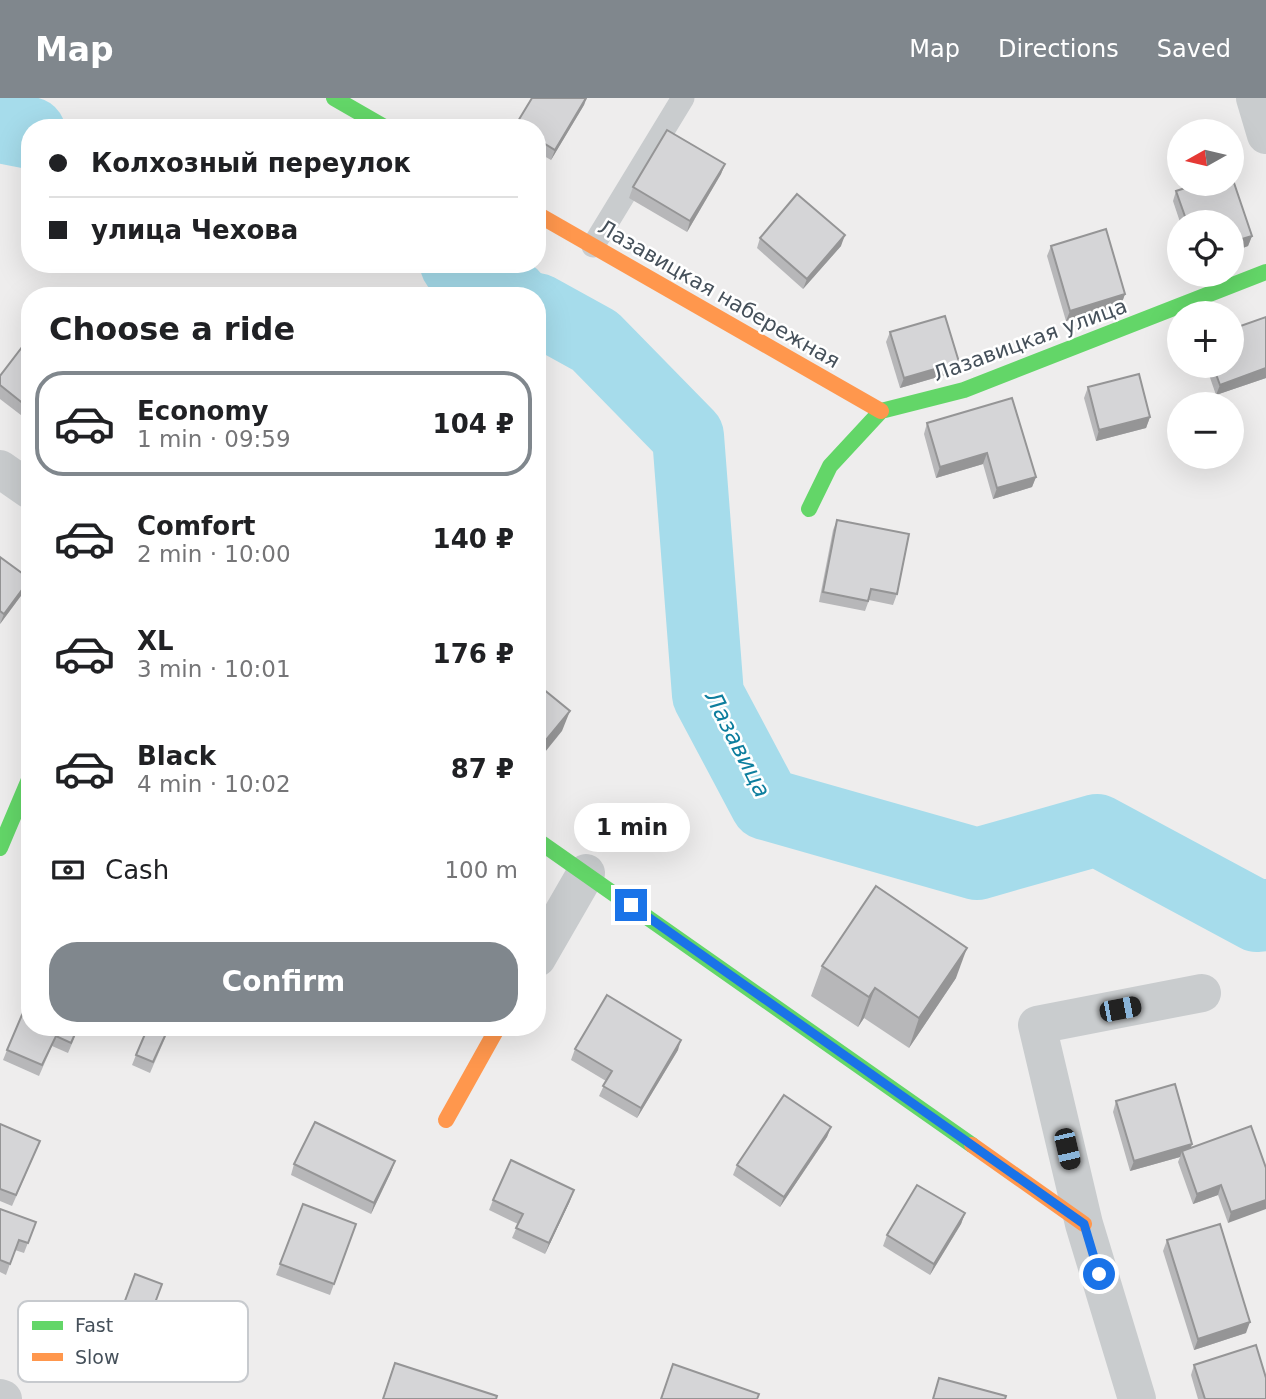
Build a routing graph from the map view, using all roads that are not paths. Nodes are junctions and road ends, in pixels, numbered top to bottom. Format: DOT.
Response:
graph roads {
  1 [pos="334,98"];
  2 [pos="683,98"];
  3 [pos="1255,98"];
  4 [pos="370,119"];
  5 [pos="1266,135"];
  6 [pos="546,219"];
  7 [pos="593,246"];
  8 [pos="1266,272"];
  9 [pos="881,411"];
  10 [pos="0,469"];
  11 [pos="21,484"];
  12 [pos="809,509"];
  13 [pos="21,798"];
  14 [pos="546,846"];
  15 [pos="0,848"];
  16 [pos="586,873"];
  17 [pos="546,942"];
  18 [pos="1202,993"];
  19 [pos="493,1036"];
  20 [pos="446,1120"];
  21 [pos="1084,1224"];
  22 [pos="1137,1399"];
  1 -- 4 [label="street"];
  2 -- 7 [label="lane"];
  3 -- 5 [label="street"];
  6 -- 7 [label="street, Лазавицкая набережная"];
  7 -- 9 [label="street, Лазавицкая набережная"];
  8 -- 9 [label="street, Лазавицкая улица"];
  9 -- 12 [label="street"];
  10 -- 11 [label="street"];
  13 -- 15 [label="street"];
  14 -- 16 [label="street"];
  16 -- 17 [label="street"];
  16 -- 21 [label="street"];
  18 -- 21 [label="street"];
  19 -- 20 [label="street"];
  21 -- 22 [label="street"];
}
